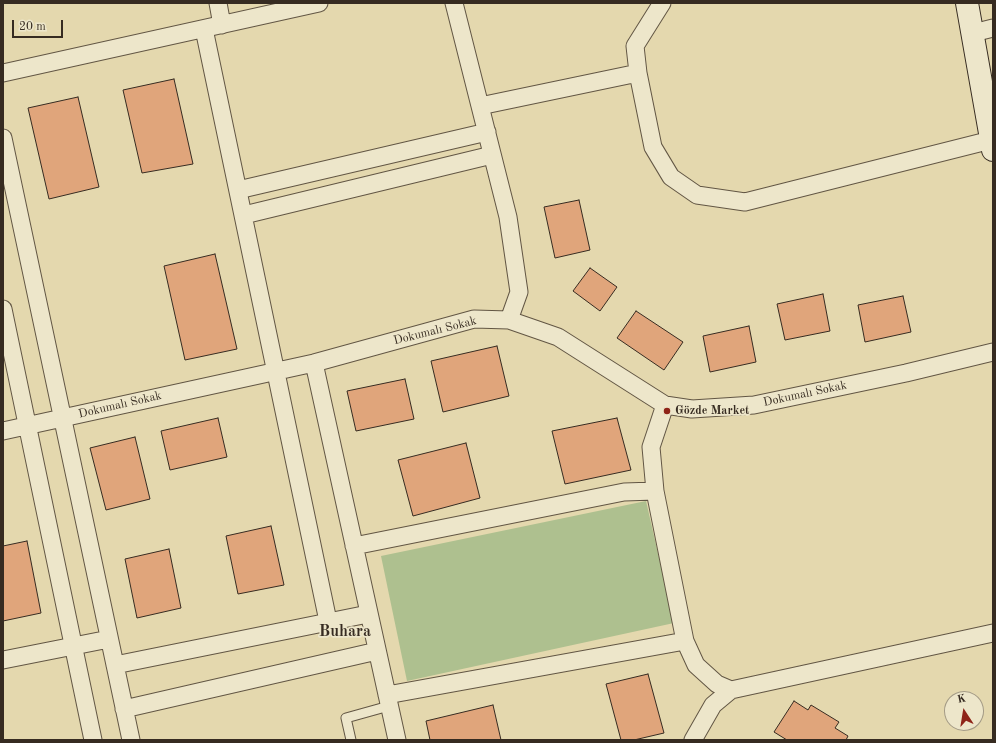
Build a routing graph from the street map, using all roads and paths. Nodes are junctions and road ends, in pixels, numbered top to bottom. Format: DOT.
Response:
graph roads {
  1 [pos="218,3"];
  2 [pos="319,3"];
  3 [pos="454,3"];
  4 [pos="662,3"];
  5 [pos="967,5"];
  6 [pos="222,25"];
  7 [pos="204,29"];
  8 [pos="983,30"];
  9 [pos="638,73"];
  10 [pos="3,74"];
  11 [pos="480,106"];
  12 [pos="487,132"];
  13 [pos="3,138"];
  14 [pos="992,145"];
  15 [pos="492,155"];
  16 [pos="238,190"];
  17 [pos="244,215"];
  18 [pos="3,309"];
  19 [pos="509,320"];
  20 [pos="993,352"];
  21 [pos="314,362"];
  22 [pos="276,370"];
  23 [pos="665,405"];
  24 [pos="62,418"];
  25 [pos="27,426"];
  26 [pos="3,431"];
  27 [pos="654,491"];
  28 [pos="354,546"];
  29 [pos="368,614"];
  30 [pos="328,621"];
  31 [pos="993,633"];
  32 [pos="109,640"];
  33 [pos="686,641"];
  34 [pos="73,646"];
  35 [pos="377,651"];
  36 [pos="3,660"];
  37 [pos="115,665"];
  38 [pos="731,690"];
  39 [pos="388,701"];
  40 [pos="124,709"];
  41 [pos="93,740"];
  42 [pos="131,740"];
  43 [pos="351,740"];
  44 [pos="397,740"];
  45 [pos="693,740"];
  1 -- 6 [label="street"];
  2 -- 6 [label="street"];
  3 -- 11 [label="street"];
  4 -- 9 [label="street"];
  5 -- 8 [label="street"];
  6 -- 7 [label="street"];
  7 -- 10 [label="street"];
  7 -- 16 [label="street"];
  8 -- 14 [label="street"];
  9 -- 11 [label="street"];
  9 -- 14 [label="street"];
  11 -- 12 [label="street"];
  12 -- 15 [label="street"];
  12 -- 16 [label="street"];
  13 -- 24 [label="street"];
  15 -- 17 [label="street"];
  15 -- 19 [label="street"];
  16 -- 17 [label="street"];
  17 -- 22 [label="street"];
  18 -- 25 [label="street"];
  19 -- 21 [label="street, Dokumalı Sokak"];
  19 -- 23 [label="street, Dokumalı Sokak"];
  20 -- 23 [label="street, Dokumalı Sokak"];
  21 -- 22 [label="street, Dokumalı Sokak"];
  21 -- 28 [label="street"];
  22 -- 24 [label="street, Dokumalı Sokak"];
  22 -- 30 [label="street"];
  23 -- 27 [label="street"];
  24 -- 25 [label="street, Dokumalı Sokak"];
  24 -- 32 [label="street"];
  25 -- 26 [label="street, Dokumalı Sokak"];
  25 -- 34 [label="street"];
  27 -- 28 [label="street"];
  27 -- 33 [label="street"];
  28 -- 29 [label="street"];
  29 -- 30 [label="street"];
  29 -- 35 [label="street"];
  30 -- 37 [label="street"];
  31 -- 38 [label="street"];
  32 -- 34 [label="street"];
  32 -- 37 [label="street"];
  33 -- 38 [label="street"];
  33 -- 39 [label="street"];
  34 -- 36 [label="street"];
  34 -- 41 [label="street"];
  35 -- 39 [label="street"];
  35 -- 40 [label="street"];
  37 -- 40 [label="street"];
  38 -- 45 [label="street"];
  39 -- 43 [label="lane"];
  39 -- 44 [label="street"];
  40 -- 42 [label="street"];
}
